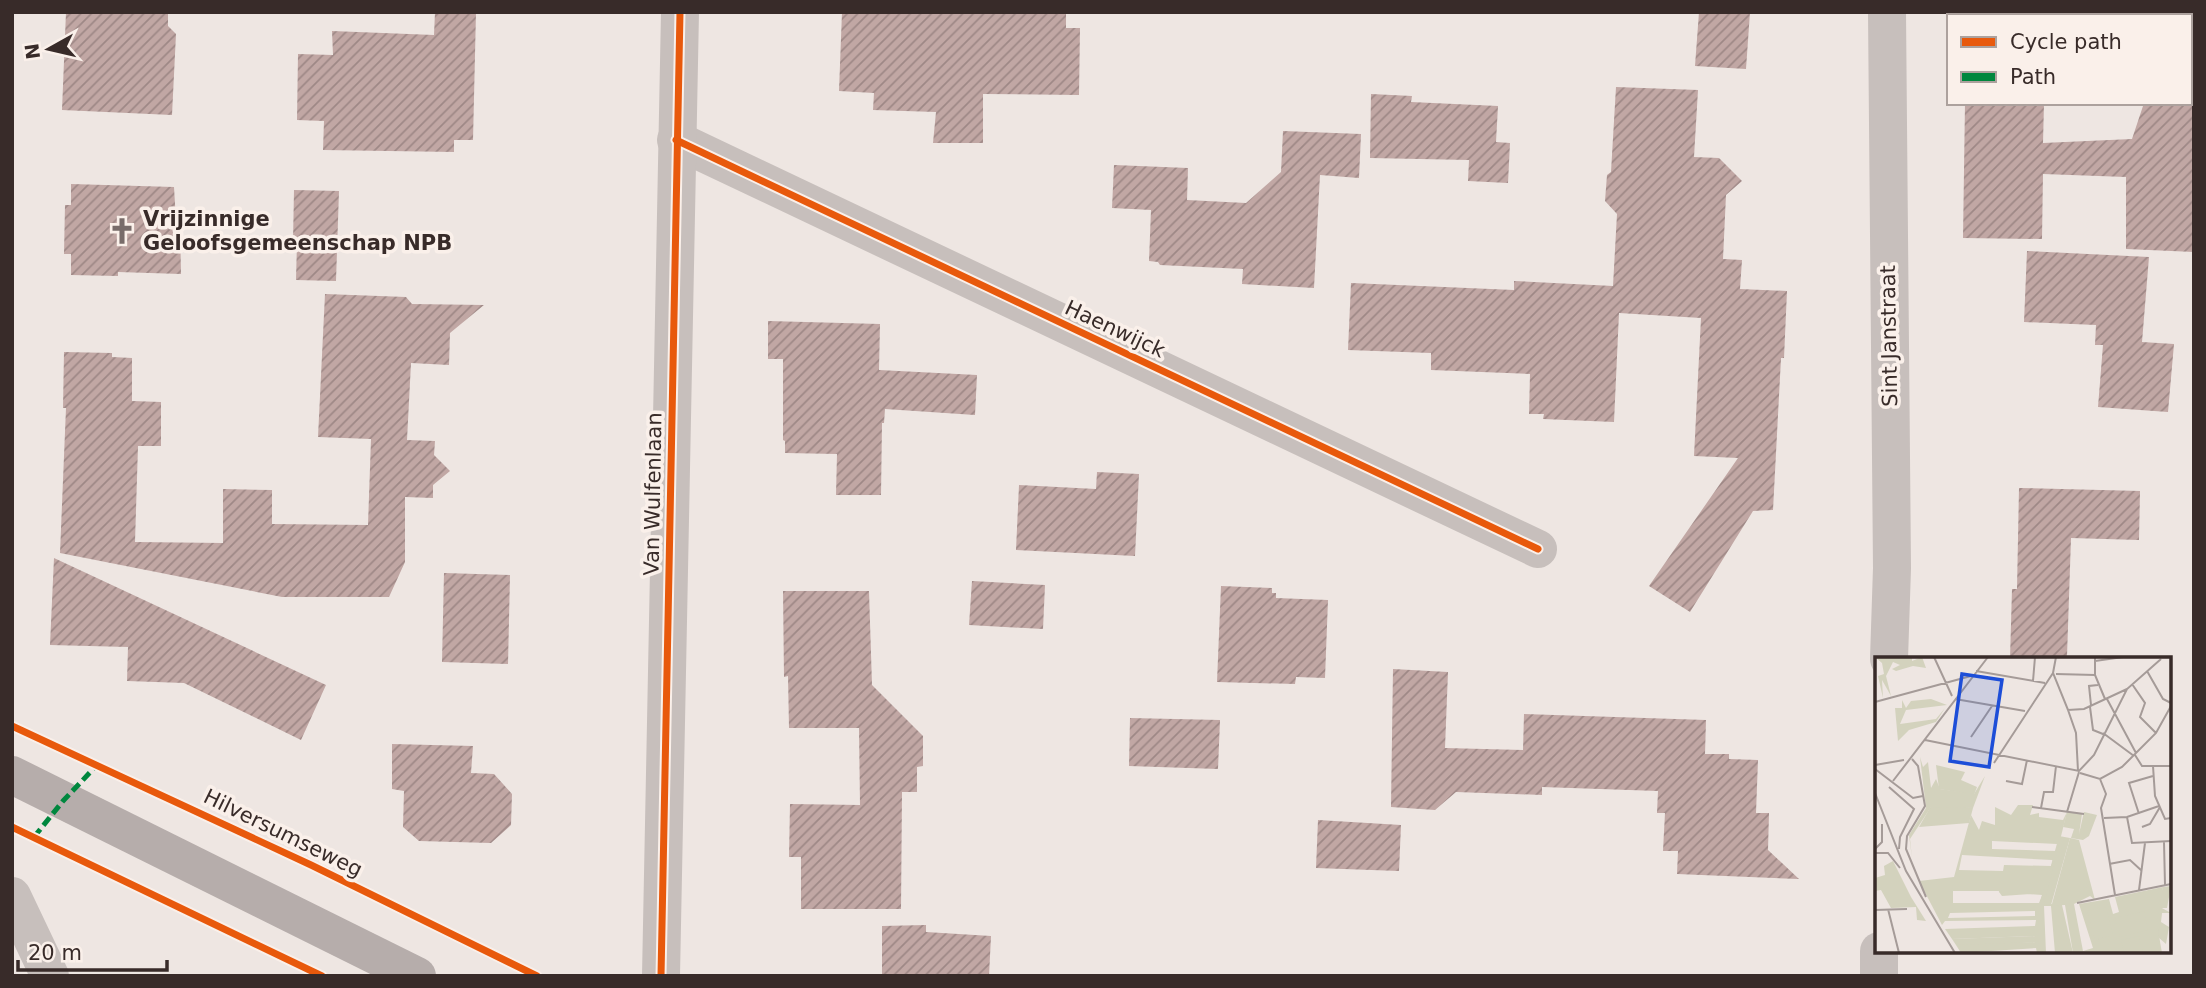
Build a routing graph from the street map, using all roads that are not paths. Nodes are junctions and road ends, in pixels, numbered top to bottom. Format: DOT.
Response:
graph roads {
  1 [pos="680,12"];
  2 [pos="1887,12"];
  3 [pos="677,140"];
  4 [pos="1538,549"];
  5 [pos="1889,657"];
  6 [pos="13,778"];
  7 [pos="12,895"];
  8 [pos="1879,953"];
  9 [pos="50,976"];
  10 [pos="417,976"];
  11 [pos="661,976"];
  12 [pos="1878,976"];
  1 -- 3 [label="street, Van Wulfenlaan"];
  2 -- 5 [label="street, Sint Janstraat"];
  3 -- 4 [label="street, Haenwijck"];
  3 -- 11 [label="street, Van Wulfenlaan"];
  6 -- 10 [label="main road"];
  7 -- 9 [label="street"];
  8 -- 12 [label="street"];
}
